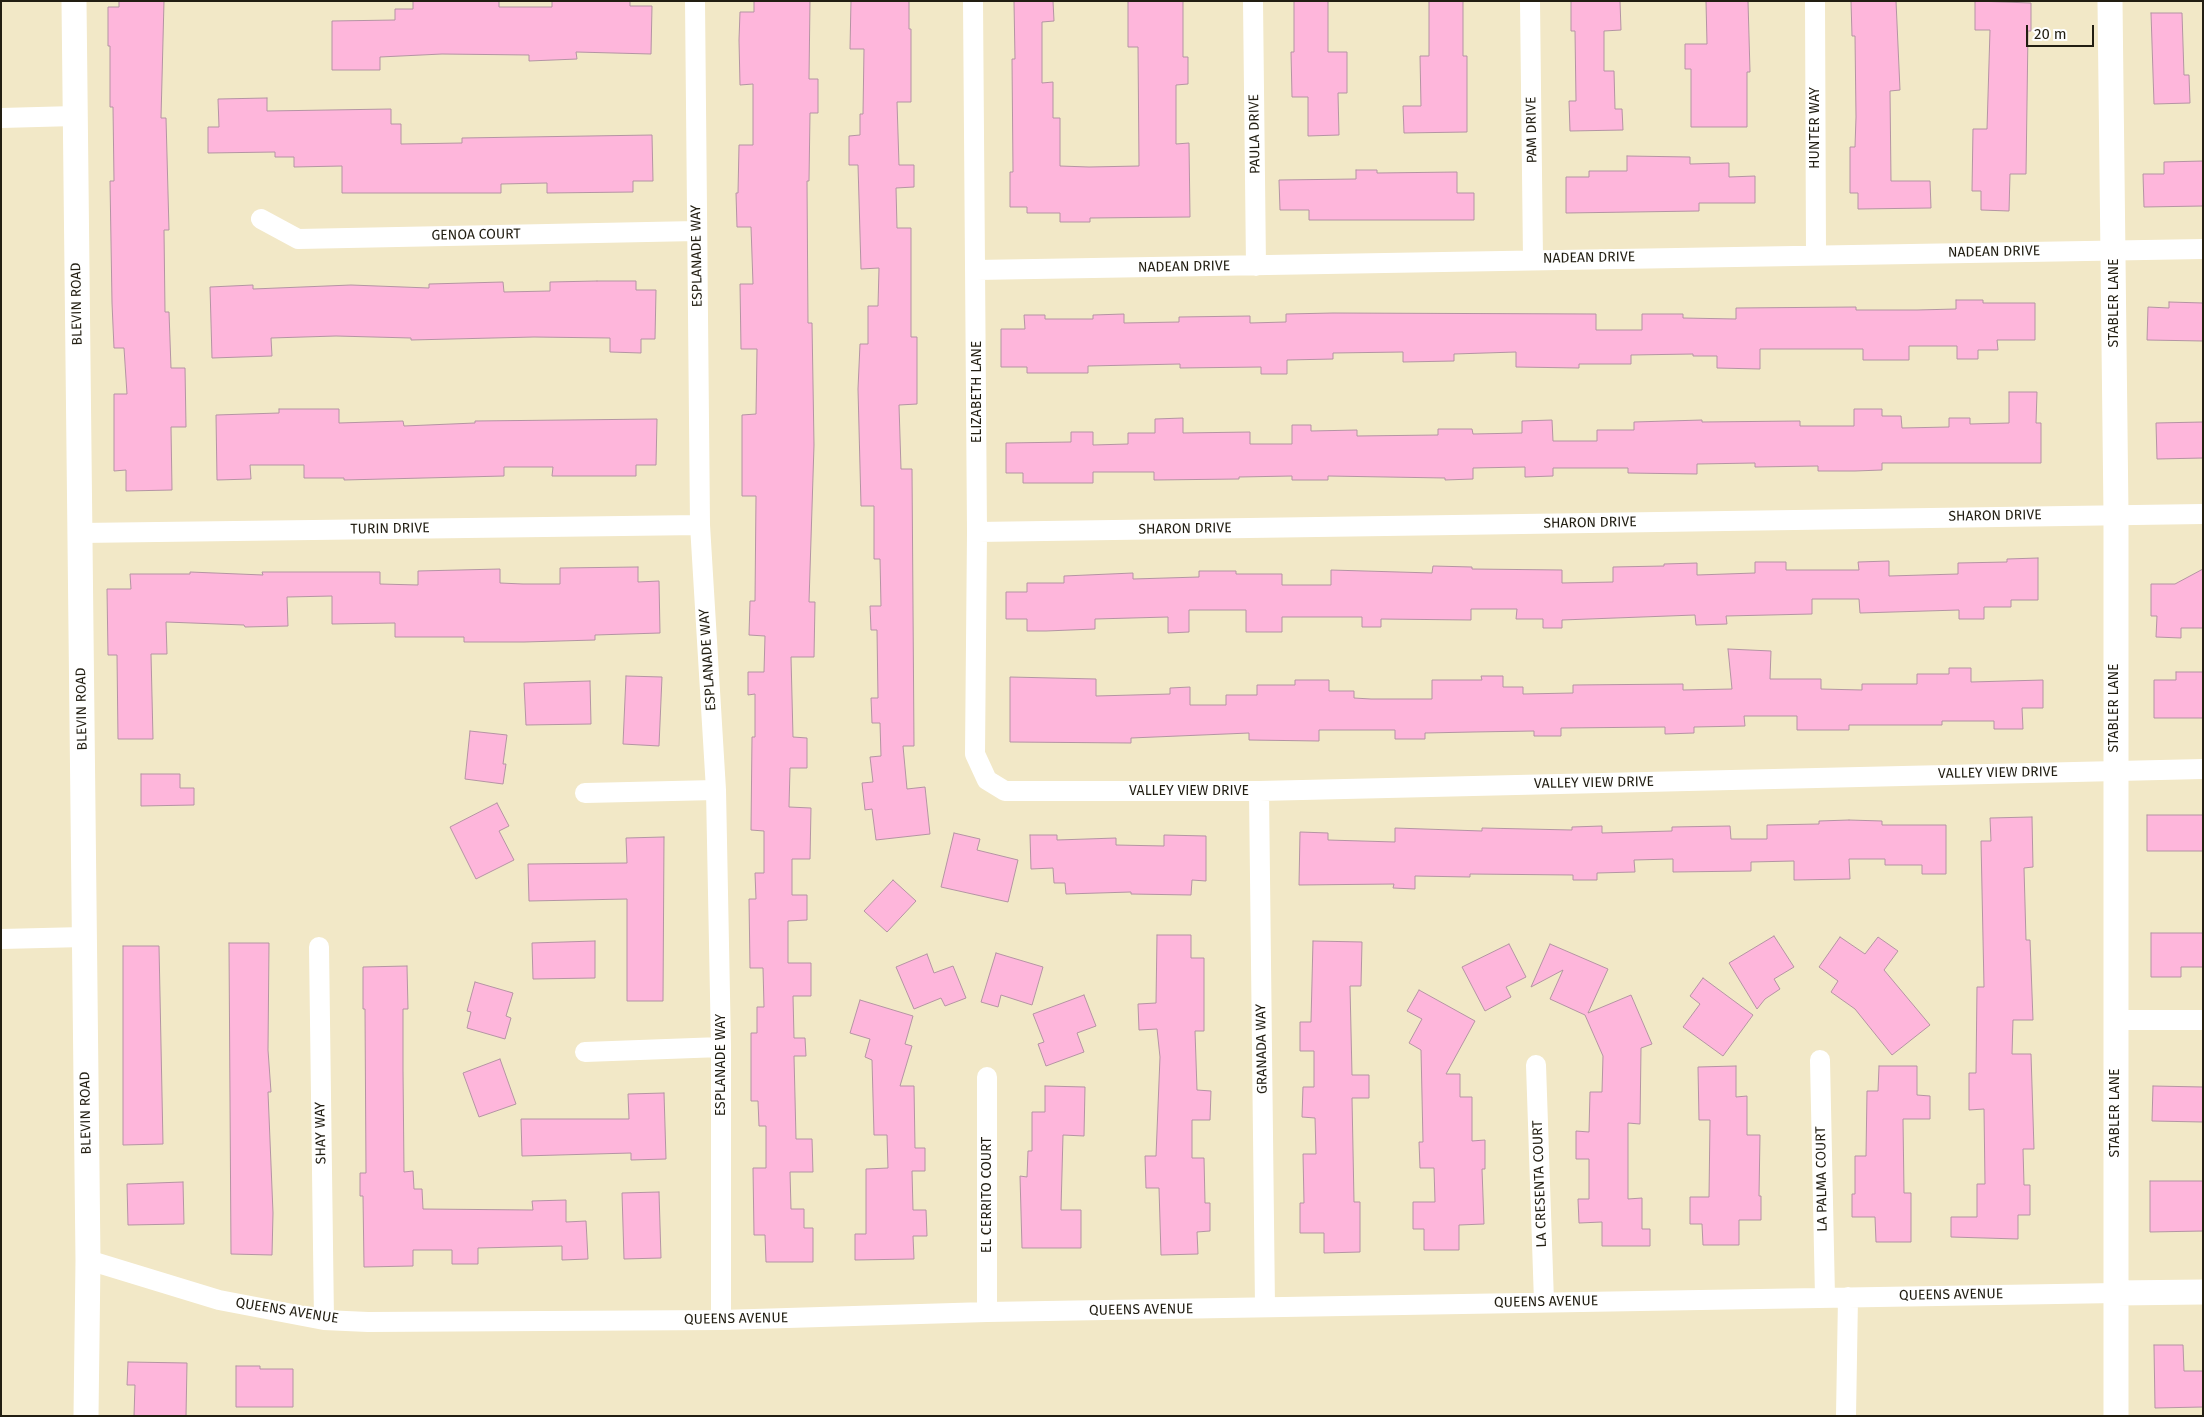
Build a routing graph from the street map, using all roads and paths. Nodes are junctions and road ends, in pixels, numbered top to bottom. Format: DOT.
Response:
graph roads {
  1 [pos="74,1"];
  2 [pos="695,1"];
  3 [pos="973,1"];
  4 [pos="1253,1"];
  5 [pos="1530,1"];
  6 [pos="1815,1"];
  7 [pos="2110,1"];
  8 [pos="76,116"];
  9 [pos="1,118"];
  10 [pos="261,218"];
  11 [pos="697,231"];
  12 [pos="2114,249"];
  13 [pos="2203,249"];
  14 [pos="1816,255"];
  15 [pos="1533,259"];
  16 [pos="1256,266"];
  17 [pos="976,270"];
  18 [pos="2116,514"];
  19 [pos="2203,514"];
  20 [pos="700,525"];
  21 [pos="977,532"];
  22 [pos="80,533"];
  23 [pos="2203,769"];
  24 [pos="2114,770"];
  25 [pos="988,780"];
  26 [pos="716,790"];
  27 [pos="1259,791"];
  28 [pos="585,793"];
  29 [pos="84,937"];
  30 [pos="1,939"];
  31 [pos="319,947"];
  32 [pos="2114,1020"];
  33 [pos="2203,1020"];
  34 [pos="721,1048"];
  35 [pos="585,1052"];
  36 [pos="1820,1060"];
  37 [pos="1536,1065"];
  38 [pos="987,1077"];
  39 [pos="88,1260"];
  40 [pos="2116,1292"];
  41 [pos="2203,1292"];
  42 [pos="1825,1297"];
  43 [pos="1848,1297"];
  44 [pos="1544,1302"];
  45 [pos="1266,1307"];
  46 [pos="987,1312"];
  47 [pos="324,1320"];
  48 [pos="721,1320"];
  49 [pos="86,1416"];
  50 [pos="1846,1416"];
  51 [pos="2116,1416"];
  1 -- 8 [label="street, BLEVIN ROAD"];
  2 -- 11 [label="street, ESPLANADE WAY"];
  3 -- 17 [label="street, ELIZABETH LANE"];
  4 -- 16 [label="street, PAULA DRIVE"];
  5 -- 15 [label="street, PAM DRIVE"];
  6 -- 14 [label="street, HUNTER WAY"];
  7 -- 12 [label="street, STABLER LANE"];
  8 -- 9 [label="street"];
  8 -- 22 [label="street, BLEVIN ROAD"];
  10 -- 11 [label="street, GENOA COURT"];
  11 -- 20 [label="street, ESPLANADE WAY"];
  12 -- 13 [label="street, NADEAN DRIVE"];
  12 -- 14 [label="street, NADEAN DRIVE"];
  12 -- 18 [label="street, STABLER LANE"];
  14 -- 15 [label="street, NADEAN DRIVE"];
  15 -- 16 [label="street, NADEAN DRIVE"];
  16 -- 17 [label="street, NADEAN DRIVE"];
  17 -- 21 [label="street, ELIZABETH LANE"];
  18 -- 19 [label="street, SHARON DRIVE"];
  18 -- 21 [label="street, SHARON DRIVE"];
  18 -- 24 [label="street, STABLER LANE"];
  20 -- 22 [label="street, TURIN DRIVE"];
  20 -- 26 [label="street, ESPLANADE WAY"];
  21 -- 25 [label="street, ELIZABETH LANE"];
  22 -- 29 [label="street, BLEVIN ROAD"];
  23 -- 24 [label="street, VALLEY VIEW DRIVE"];
  24 -- 27 [label="street, VALLEY VIEW DRIVE"];
  24 -- 32 [label="street, STABLER LANE"];
  25 -- 27 [label="street, VALLEY VIEW DRIVE"];
  26 -- 28 [label="street"];
  26 -- 34 [label="street, ESPLANADE WAY"];
  27 -- 45 [label="street, GRANADA WAY"];
  29 -- 30 [label="street"];
  29 -- 39 [label="street, BLEVIN ROAD"];
  31 -- 47 [label="street, SHAY WAY"];
  32 -- 33 [label="street"];
  32 -- 40 [label="street, STABLER LANE"];
  34 -- 35 [label="street"];
  34 -- 48 [label="street, ESPLANADE WAY"];
  36 -- 42 [label="street, LA PALMA COURT"];
  37 -- 44 [label="street, LA CRESENTA COURT"];
  38 -- 46 [label="street, EL CERRITO COURT"];
  39 -- 47 [label="street, QUEENS AVENUE"];
  39 -- 49 [label="street, BLEVIN ROAD"];
  40 -- 41 [label="street, QUEENS AVENUE"];
  40 -- 43 [label="street, QUEENS AVENUE"];
  40 -- 51 [label="street, STABLER LANE"];
  42 -- 43 [label="street, QUEENS AVENUE"];
  42 -- 44 [label="street, QUEENS AVENUE"];
  43 -- 50 [label="street"];
  44 -- 45 [label="street, QUEENS AVENUE"];
  45 -- 46 [label="street, QUEENS AVENUE"];
  46 -- 48 [label="street, QUEENS AVENUE"];
  47 -- 48 [label="street, QUEENS AVENUE"];
}
